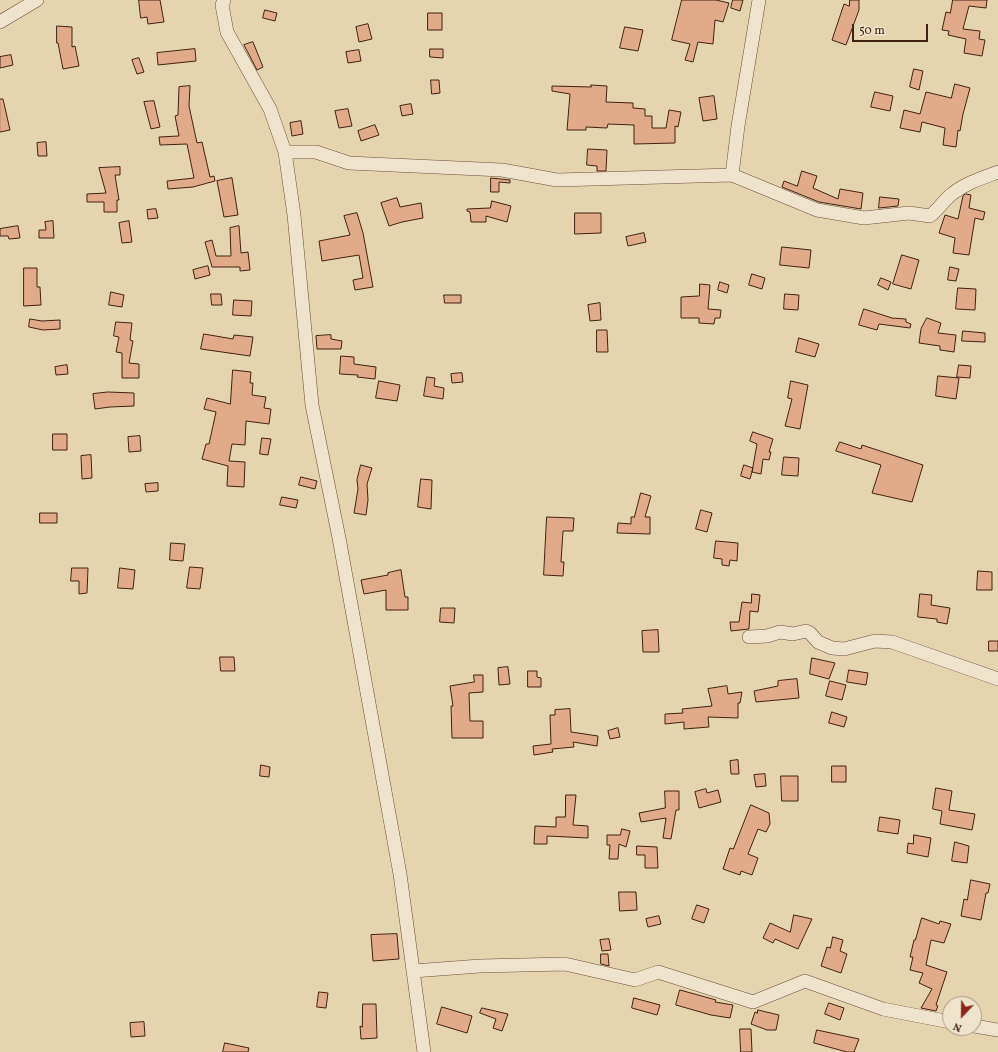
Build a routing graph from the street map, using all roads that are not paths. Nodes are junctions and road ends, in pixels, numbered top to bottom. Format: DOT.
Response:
graph roads {
  1 [pos="37,0"];
  2 [pos="224,0"];
  3 [pos="759,0"];
  4 [pos="0,22"];
  5 [pos="285,152"];
  6 [pos="998,172"];
  7 [pos="732,175"];
  8 [pos="749,637"];
  9 [pos="998,679"];
  10 [pos="413,971"];
  11 [pos="942,1020"];
  12 [pos="982,1027"];
  13 [pos="998,1030"];
  14 [pos="424,1052"];
  1 -- 4 [label="street"];
  2 -- 5 [label="street"];
  3 -- 7 [label="street"];
  5 -- 7 [label="street"];
  5 -- 10 [label="street"];
  6 -- 7 [label="street"];
  8 -- 9 [label="street"];
  10 -- 11 [label="street"];
  10 -- 14 [label="street"];
  12 -- 13 [label="street"];
}
